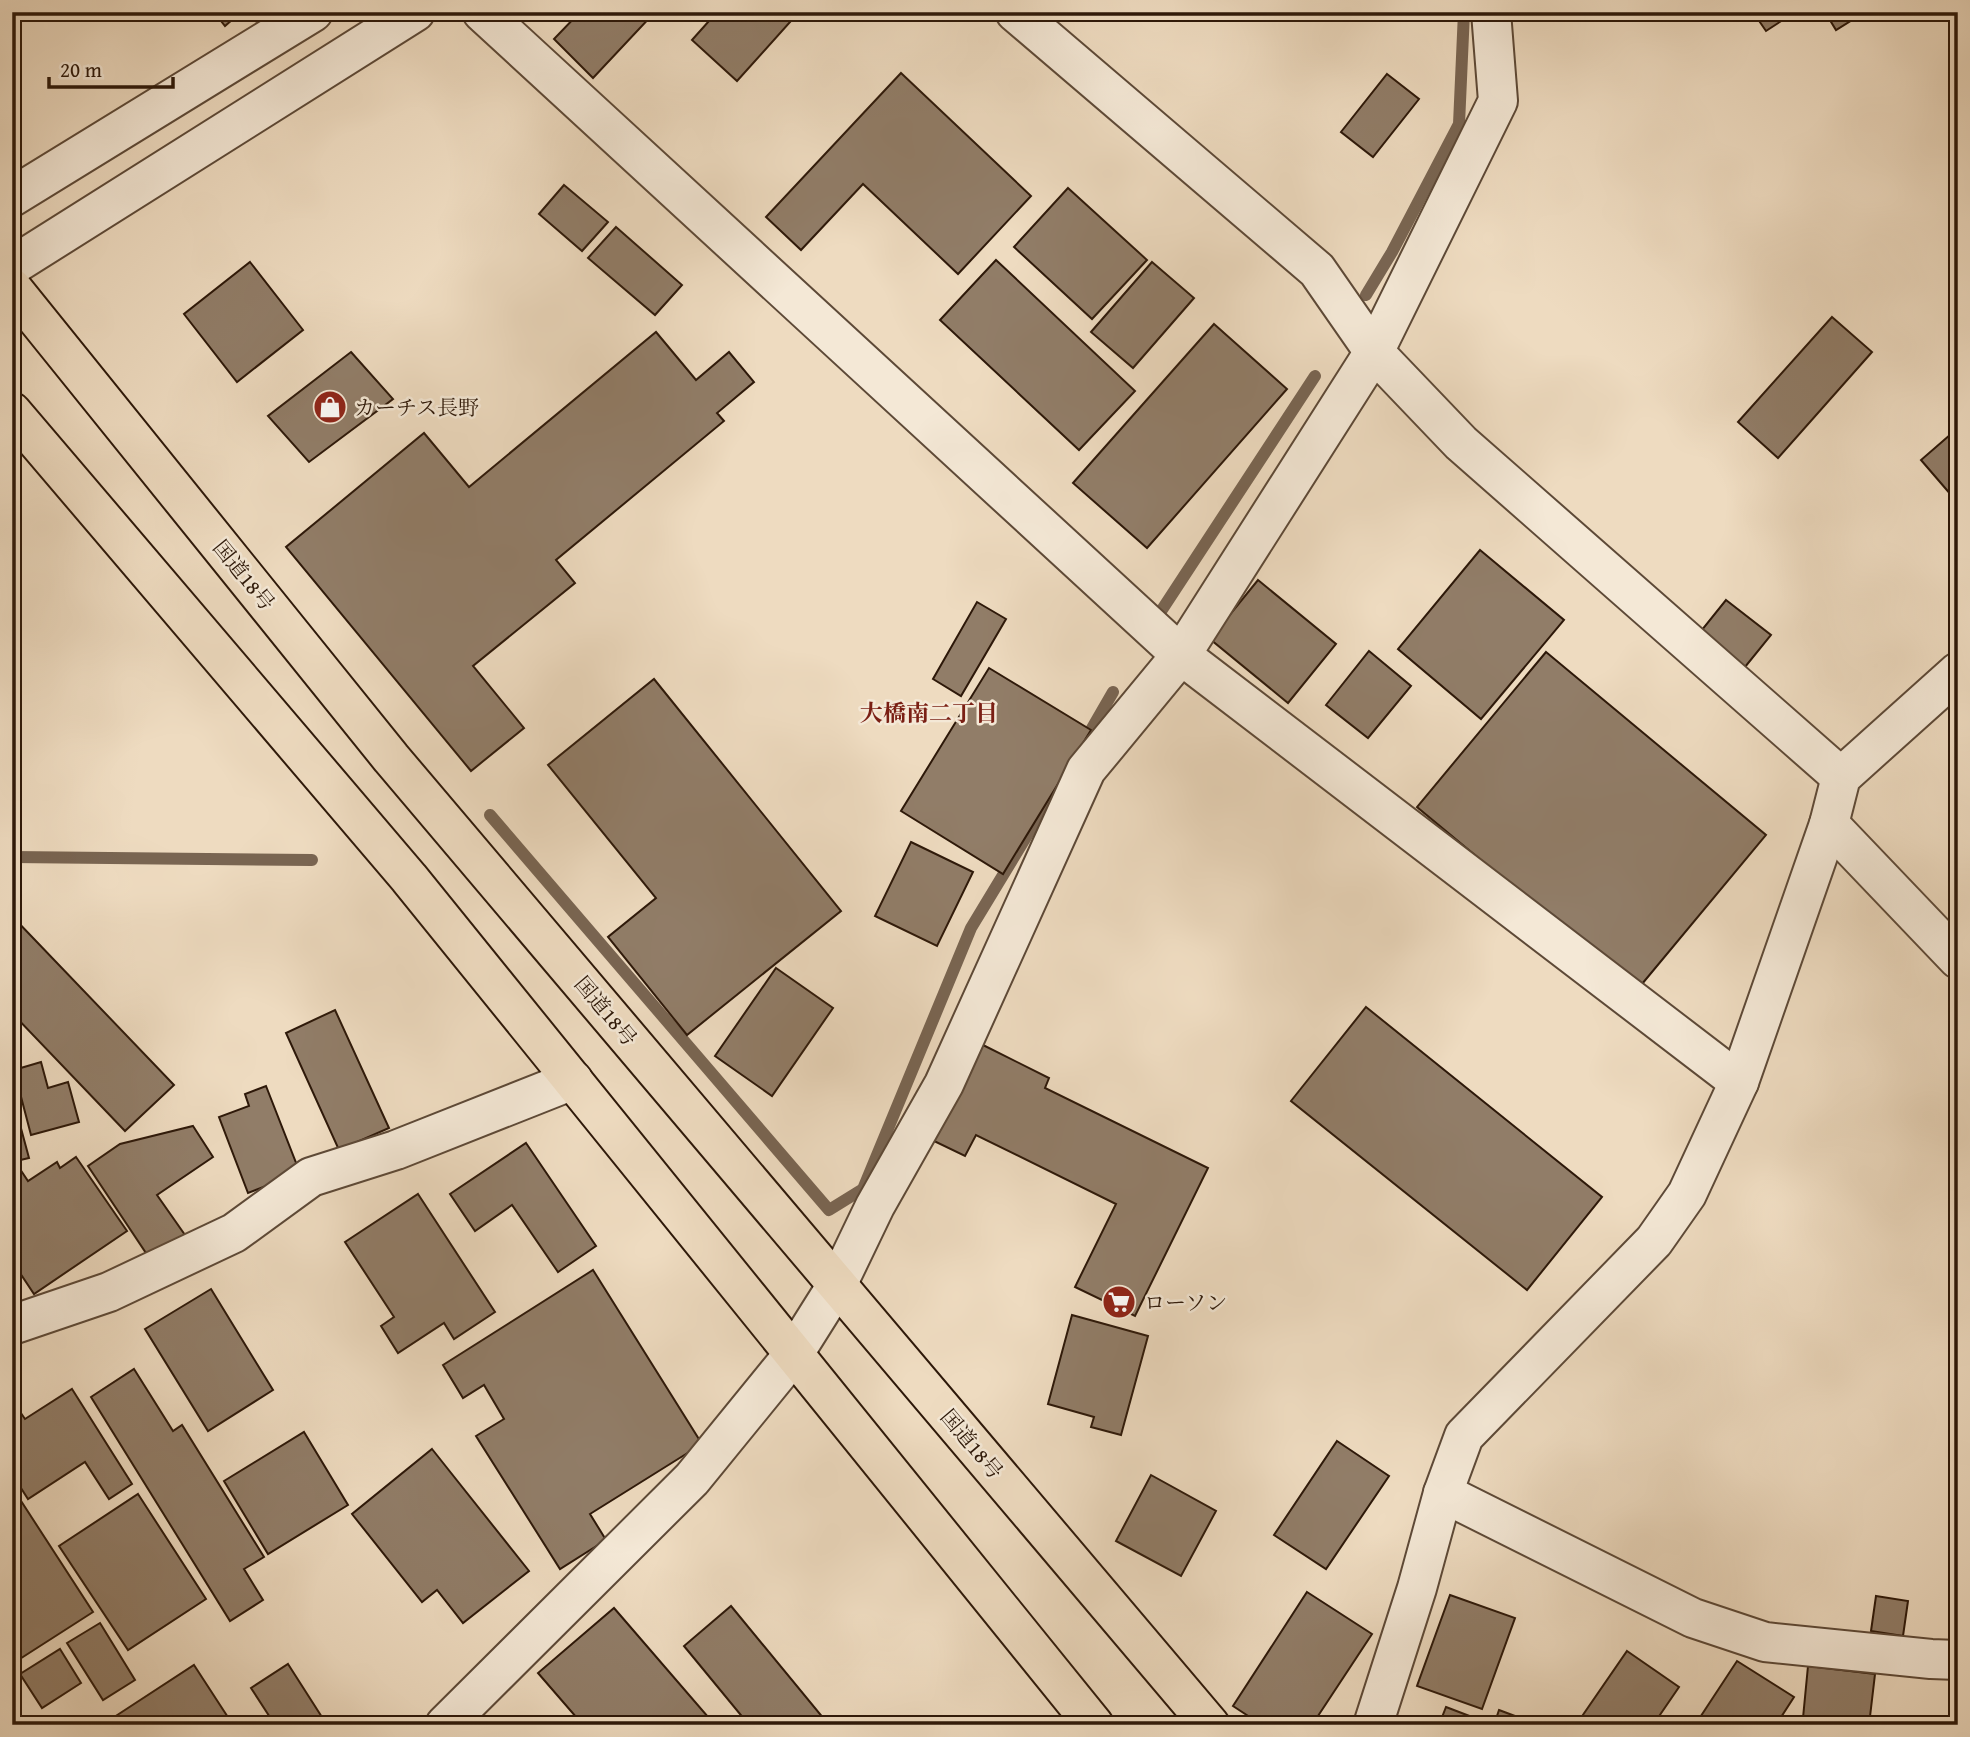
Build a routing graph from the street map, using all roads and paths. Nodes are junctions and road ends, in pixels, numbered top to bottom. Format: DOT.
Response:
graph roads {
  1 [pos="313,12"];
  2 [pos="415,12"];
  3 [pos="482,12"];
  4 [pos="1015,12"];
  5 [pos="1491,12"];
  6 [pos="12,197"];
  7 [pos="12,266"];
  8 [pos="12,288"];
  9 [pos="1374,352"];
  10 [pos="12,412"];
  11 [pos="1181,655"];
  12 [pos="1958,672"];
  13 [pos="1841,777"];
  14 [pos="1829,824"];
  15 [pos="1958,959"];
  16 [pos="573,1080"];
  17 [pos="1739,1082"];
  18 [pos="837,1285"];
  19 [pos="12,1325"];
  20 [pos="793,1355"];
  21 [pos="1443,1493"];
  22 [pos="1958,1660"];
  23 [pos="445,1725"];
  24 [pos="1094,1725"];
  25 [pos="1210,1725"];
  26 [pos="1373,1725"];
  1 -- 6 [label="street"];
  2 -- 7 [label="street"];
  3 -- 11 [label="street"];
  4 -- 9 [label="street"];
  5 -- 9 [label="street"];
  8 -- 18 [label="highway, 国道18号"];
  9 -- 11 [label="street"];
  9 -- 13 [label="street"];
  10 -- 16 [label="highway"];
  11 -- 17 [label="street"];
  11 -- 18 [label="street"];
  12 -- 13 [label="street"];
  13 -- 14 [label="street"];
  14 -- 15 [label="street"];
  14 -- 17 [label="street"];
  16 -- 19 [label="street"];
  16 -- 20 [label="highway"];
  17 -- 21 [label="street"];
  18 -- 20 [label="street"];
  18 -- 25 [label="highway, 国道18号"];
  20 -- 23 [label="street"];
  20 -- 24 [label="highway"];
  21 -- 22 [label="street"];
  21 -- 26 [label="street"];
}
